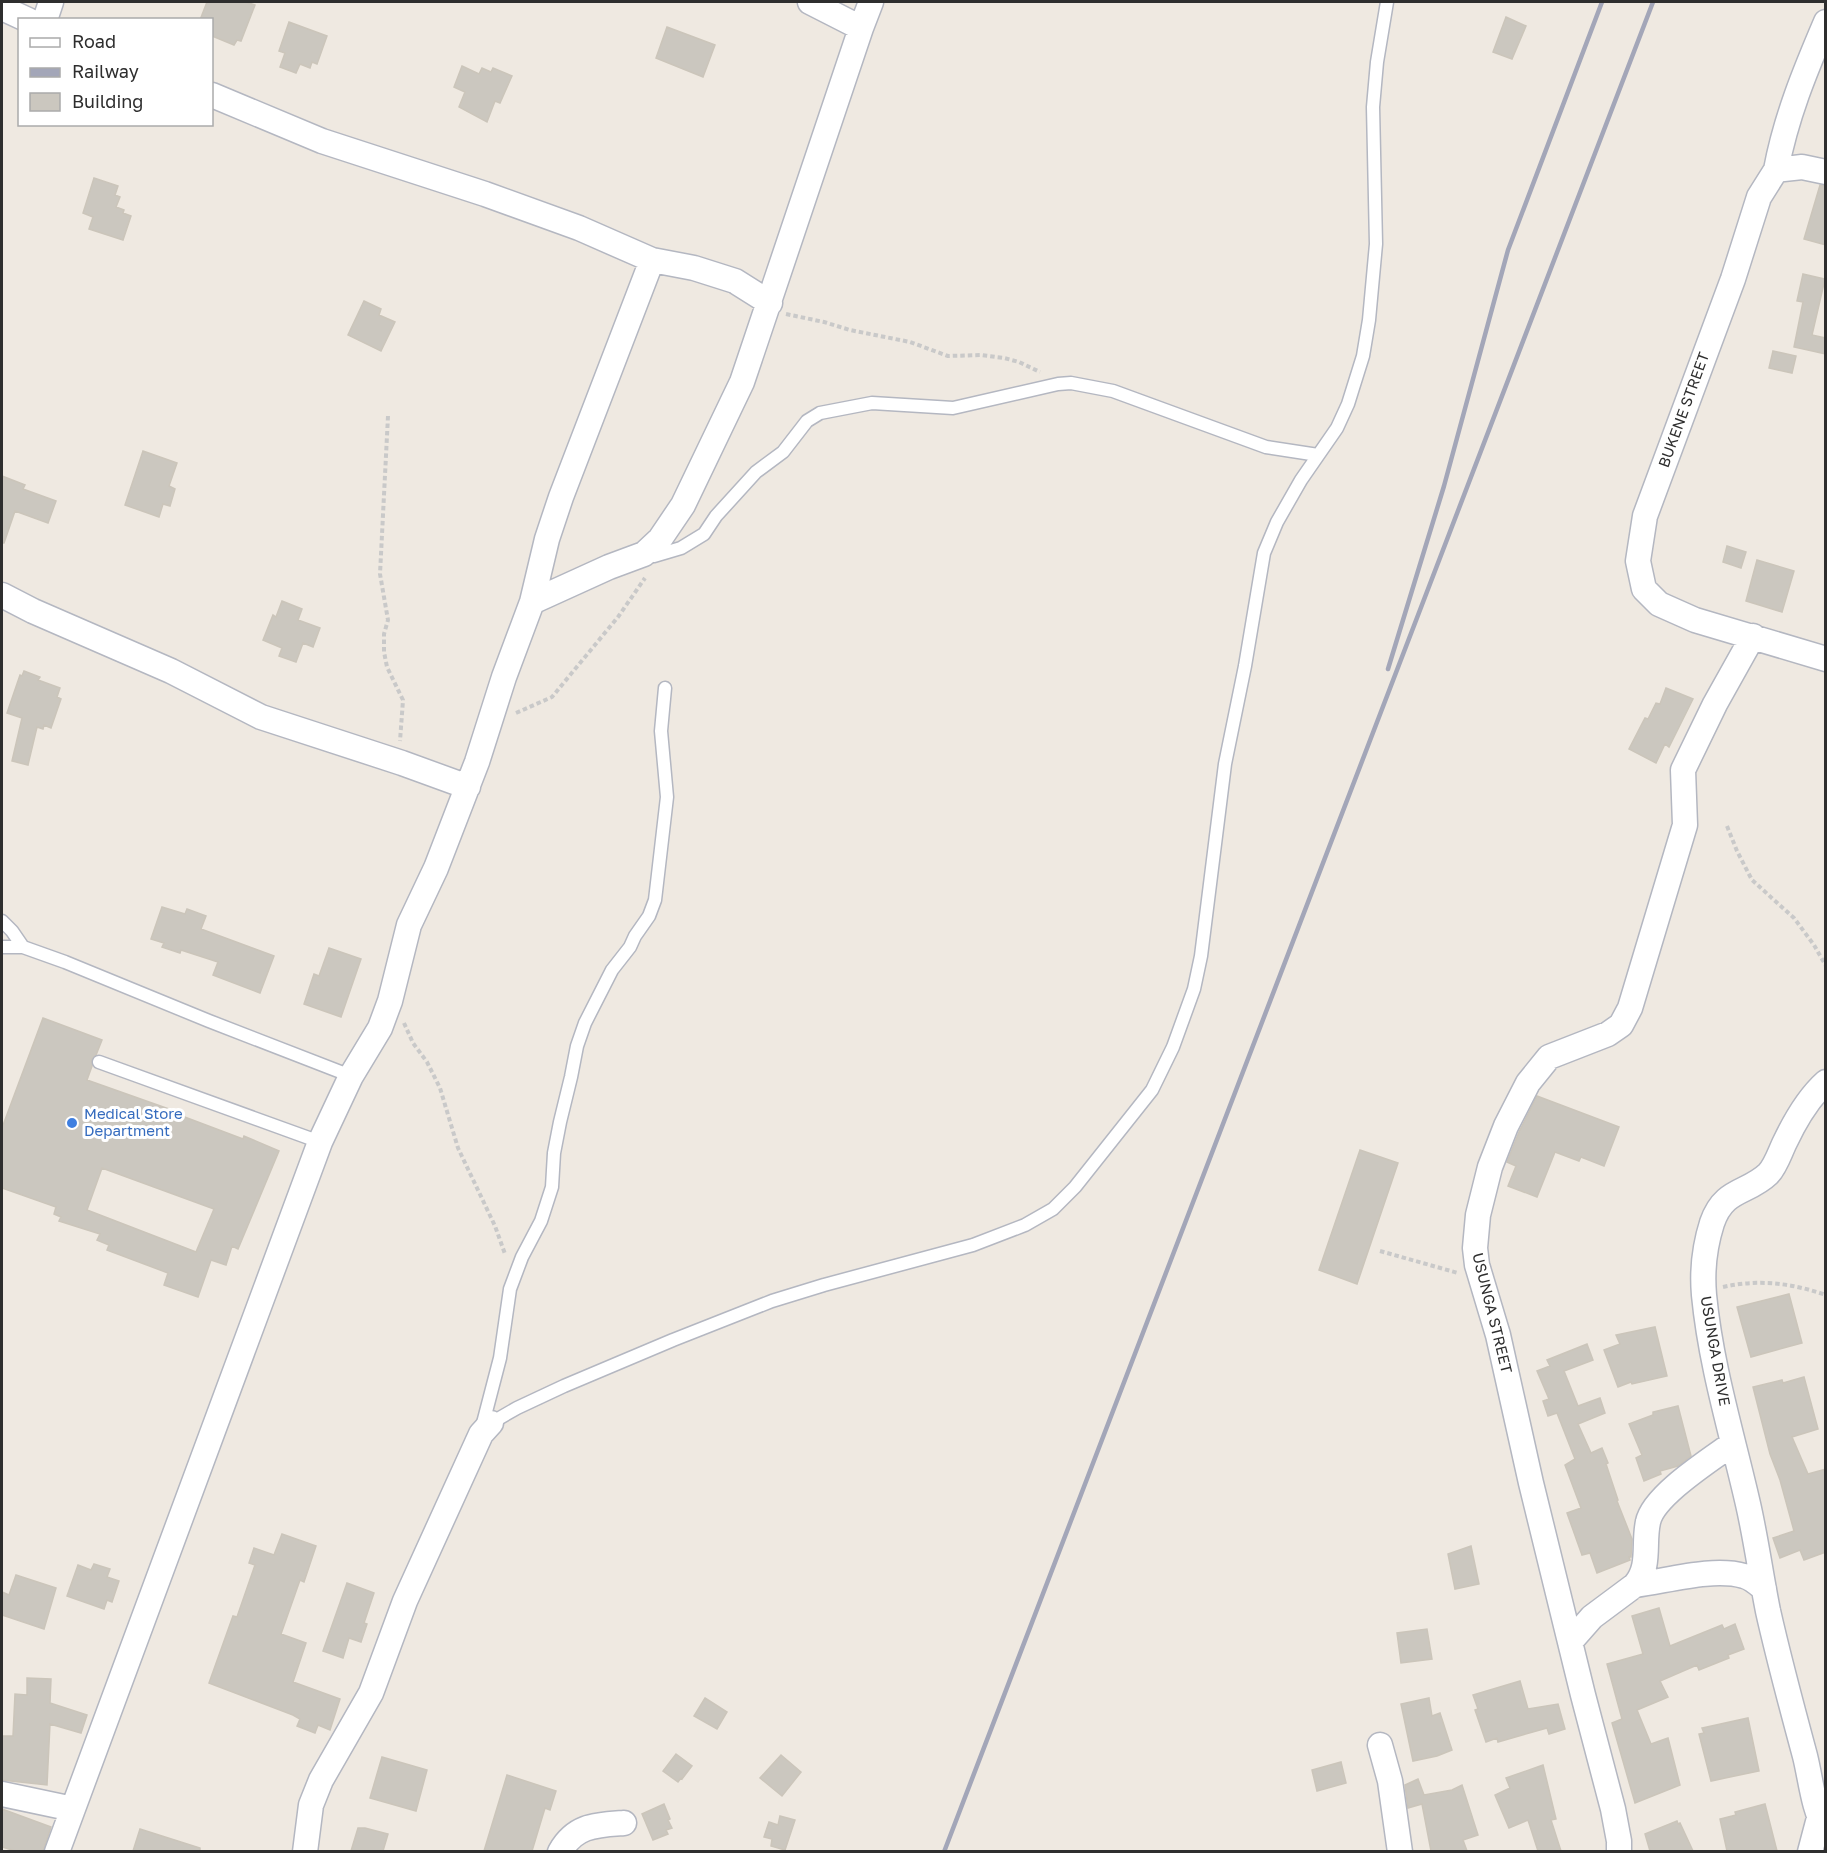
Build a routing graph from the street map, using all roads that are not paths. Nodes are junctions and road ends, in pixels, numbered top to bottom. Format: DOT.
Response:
graph roads {
  1 [pos="51,2"];
  2 [pos="810,2"];
  3 [pos="871,2"];
  4 [pos="1387,2"];
  5 [pos="2,8"];
  6 [pos="24,18"];
  7 [pos="46,18"];
  8 [pos="1826,22"];
  9 [pos="861,28"];
  10 [pos="213,95"];
  11 [pos="1776,170"];
  12 [pos="1826,172"];
  13 [pos="652,260"];
  14 [pos="781,268"];
  15 [pos="735,281"];
  16 [pos="769,305"];
  17 [pos="1318,455"];
  18 [pos="654,556"];
  19 [pos="2,595"];
  20 [pos="532,602"];
  21 [pos="1753,636"];
  22 [pos="1826,659"];
  23 [pos="665,688"];
  24 [pos="468,787"];
  25 [pos="2,921"];
  26 [pos="2,947"];
  27 [pos="23,947"];
  28 [pos="99,1062"];
  29 [pos="351,1076"];
  30 [pos="1826,1082"];
  31 [pos="320,1142"];
  32 [pos="486,1429"];
  33 [pos="1732,1444"];
  34 [pos="1635,1585"];
  35 [pos="1764,1589"];
  36 [pos="1570,1642"];
  37 [pos="1380,1745"];
  38 [pos="2,1794"];
  39 [pos="73,1809"];
  40 [pos="624,1823"];
  41 [pos="1822,1824"];
  42 [pos="57,1851"];
  43 [pos="305,1851"];
  44 [pos="560,1851"];
  45 [pos="1400,1851"];
  46 [pos="1619,1851"];
  47 [pos="1810,1851"];
  1 -- 7 [label="street"];
  2 -- 9 [label="street"];
  3 -- 9 [label="street"];
  4 -- 17 [label="lane"];
  5 -- 6 [label="street"];
  8 -- 11 [label="street"];
  9 -- 14 [label="street"];
  10 -- 13 [label="street"];
  11 -- 12 [label="street"];
  11 -- 21 [label="street, BUKENE STREET"];
  13 -- 15 [label="street"];
  13 -- 20 [label="street"];
  14 -- 15 [label="street"];
  14 -- 16 [label="street"];
  15 -- 16 [label="street"];
  16 -- 20 [label="street"];
  17 -- 18 [label="lane"];
  17 -- 32 [label="lane"];
  19 -- 24 [label="street"];
  20 -- 24 [label="street"];
  21 -- 22 [label="street, BUKENE STREET"];
  21 -- 36 [label="street, USUNGA STREET"];
  23 -- 32 [label="lane"];
  24 -- 29 [label="street"];
  25 -- 27 [label="lane"];
  26 -- 27 [label="lane"];
  27 -- 29 [label="lane"];
  28 -- 31 [label="lane"];
  29 -- 31 [label="street"];
  30 -- 33 [label="street, USUNGA DRIVE"];
  31 -- 39 [label="street"];
  32 -- 43 [label="street"];
  33 -- 34 [label="street"];
  33 -- 35 [label="street, USUNGA DRIVE"];
  34 -- 35 [label="street"];
  34 -- 36 [label="street"];
  35 -- 41 [label="street, USUNGA DRIVE"];
  36 -- 46 [label="street, USUNGA STREET"];
  37 -- 45 [label="street"];
  38 -- 39 [label="street"];
  39 -- 42 [label="street"];
  40 -- 44 [label="street"];
  41 -- 47 [label="street"];
}
